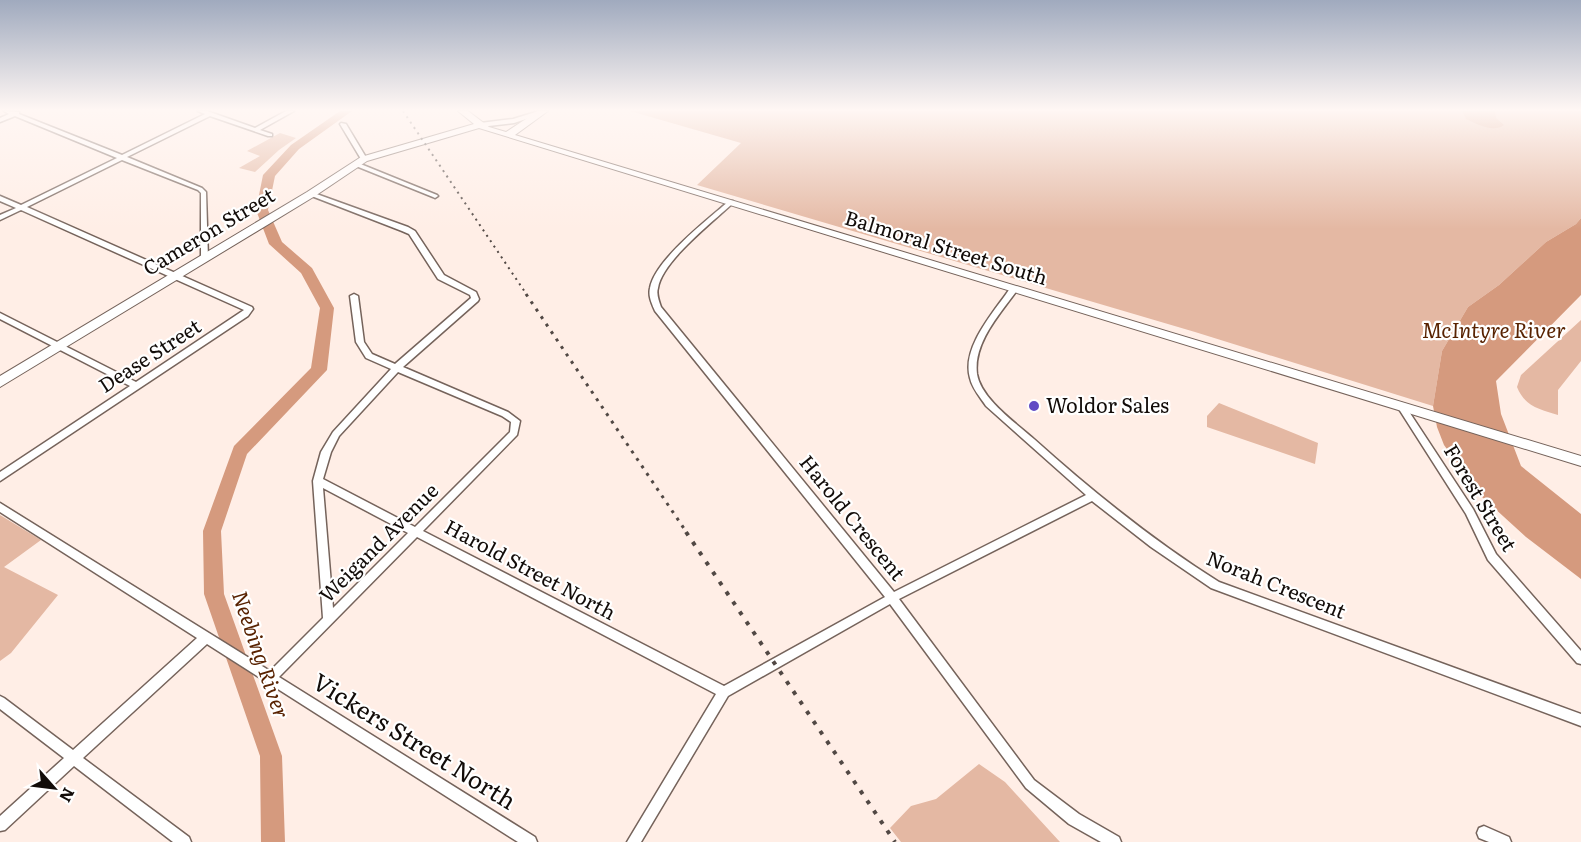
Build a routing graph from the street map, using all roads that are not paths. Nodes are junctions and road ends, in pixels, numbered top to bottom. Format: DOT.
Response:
graph roads {
  1 [pos="107,150"];
  2 [pos="137,150"];
  3 [pos="355,150"];
  4 [pos="399,150"];
  5 [pos="559,150"];
  6 [pos="123,157"];
  7 [pos="361,162"];
  8 [pos="311,194"];
  9 [pos="435,196"];
  10 [pos="0,198"];
  11 [pos="731,202"];
  12 [pos="22,207"];
  13 [pos="0,218"];
  14 [pos="205,257"];
  15 [pos="176,275"];
  16 [pos="1014,289"];
  17 [pos="354,296"];
  18 [pos="0,316"];
  19 [pos="59,346"];
  20 [pos="396,368"];
  21 [pos="0,382"];
  22 [pos="136,386"];
  23 [pos="1401,406"];
  24 [pos="1581,461"];
  25 [pos="0,477"];
  26 [pos="318,481"];
  27 [pos="1091,497"];
  28 [pos="0,507"];
  29 [pos="414,532"];
  30 [pos="892,598"];
  31 [pos="328,618"];
  32 [pos="209,640"];
  33 [pos="1581,659"];
  34 [pos="264,675"];
  35 [pos="724,692"];
  36 [pos="0,702"];
  37 [pos="1581,720"];
  38 [pos="75,757"];
  39 [pos="0,825"];
  40 [pos="1484,833"];
  41 [pos="184,842"];
  42 [pos="530,842"];
  43 [pos="634,842"];
  44 [pos="1114,842"];
  45 [pos="1504,842"];
  1 -- 6 [label="street"];
  2 -- 6 [label="street"];
  3 -- 7 [label="street"];
  4 -- 7 [label="main road, Cameron Street"];
  5 -- 11 [label="main road, Balmoral Street South"];
  6 -- 12 [label="street"];
  6 -- 14 [label="street"];
  7 -- 8 [label="main road, Cameron Street"];
  7 -- 9 [label="street"];
  8 -- 14 [label="main road, Cameron Street"];
  8 -- 20 [label="street"];
  10 -- 12 [label="street"];
  11 -- 16 [label="main road, Balmoral Street South"];
  11 -- 30 [label="street, Harold Crescent"];
  12 -- 13 [label="street"];
  12 -- 15 [label="street"];
  14 -- 15 [label="main road, Cameron Street"];
  15 -- 19 [label="main road, Cameron Street"];
  15 -- 22 [label="street, Dease Street"];
  16 -- 23 [label="main road, Balmoral Street South"];
  16 -- 27 [label="street, Norah Crescent"];
  17 -- 20 [label="street"];
  18 -- 19 [label="street"];
  19 -- 21 [label="main road, Cameron Street"];
  19 -- 22 [label="street"];
  20 -- 26 [label="street"];
  20 -- 29 [label="street, Weigand Avenue"];
  22 -- 25 [label="street, Dease Street"];
  23 -- 24 [label="main road, Balmoral Street South"];
  23 -- 33 [label="street, Forest Street"];
  26 -- 29 [label="street, Harold Street North"];
  26 -- 31 [label="street"];
  27 -- 30 [label="street"];
  27 -- 37 [label="street, Norah Crescent"];
  28 -- 32 [label="street, Vickers Street North"];
  29 -- 31 [label="street, Weigand Avenue"];
  29 -- 35 [label="street, Harold Street North"];
  30 -- 35 [label="street"];
  30 -- 44 [label="street, Harold Crescent"];
  31 -- 34 [label="street, Weigand Avenue"];
  32 -- 34 [label="street, Vickers Street North"];
  32 -- 38 [label="street"];
  34 -- 42 [label="street, Vickers Street North"];
  35 -- 43 [label="street"];
  36 -- 38 [label="street"];
  38 -- 39 [label="street"];
  38 -- 41 [label="street"];
  40 -- 45 [label="street"];
}
